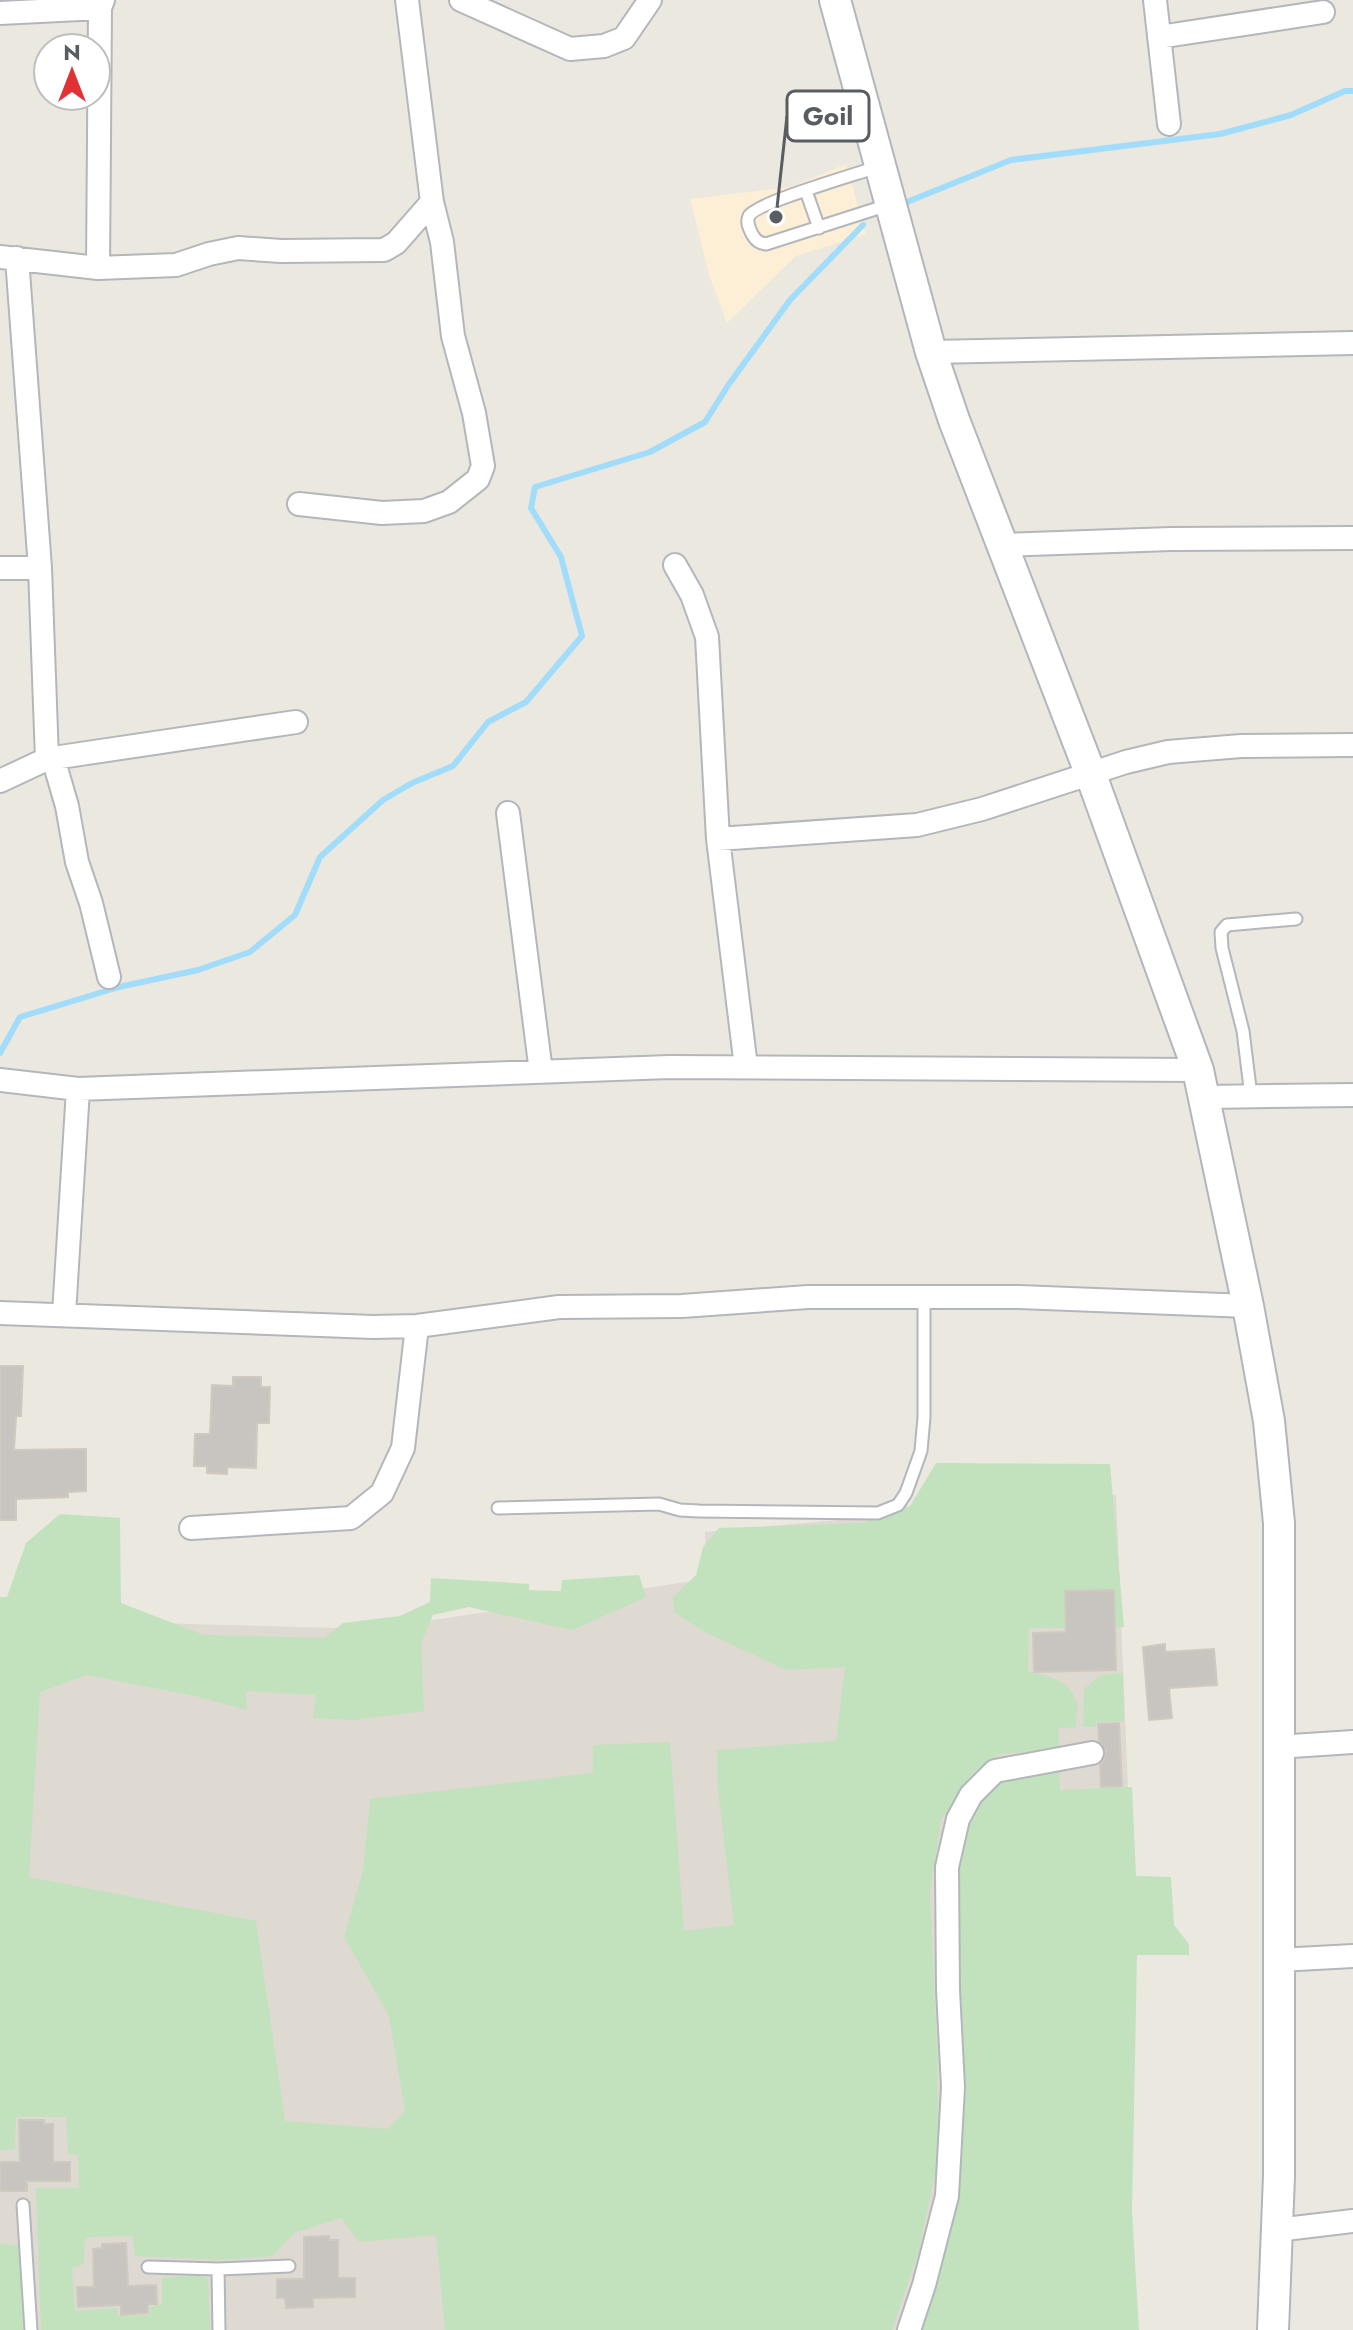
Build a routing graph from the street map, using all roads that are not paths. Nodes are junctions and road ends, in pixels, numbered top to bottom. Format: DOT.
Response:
graph roads {
  1 [pos="407,0"];
  2 [pos="461,0"];
  3 [pos="650,0"];
  4 [pos="835,0"];
  5 [pos="1155,0"];
  6 [pos="102,4"];
  7 [pos="1323,12"];
  8 [pos="0,13"];
  9 [pos="1159,37"];
  10 [pos="1169,124"];
  11 [pos="880,166"];
  12 [pos="806,191"];
  13 [pos="432,202"];
  14 [pos="890,204"];
  15 [pos="819,228"];
  16 [pos="8,258"];
  17 [pos="98,268"];
  18 [pos="1353,343"];
  19 [pos="931,352"];
  20 [pos="299,504"];
  21 [pos="1353,538"];
  22 [pos="1003,545"];
  23 [pos="675,565"];
  24 [pos="0,568"];
  25 [pos="40,568"];
  26 [pos="296,722"];
  27 [pos="1353,745"];
  28 [pos="50,759"];
  29 [pos="1091,775"];
  30 [pos="0,781"];
  31 [pos="508,813"];
  32 [pos="718,839"];
  33 [pos="1296,919"];
  34 [pos="109,977"];
  35 [pos="746,1067"];
  36 [pos="541,1072"];
  37 [pos="0,1080"];
  38 [pos="1202,1083"];
  39 [pos="78,1089"];
  40 [pos="1353,1095"];
  41 [pos="1251,1096"];
  42 [pos="924,1297"];
  43 [pos="1248,1306"];
  44 [pos="0,1313"];
  45 [pos="64,1314"];
  46 [pos="417,1326"];
  47 [pos="498,1508"];
  48 [pos="191,1528"];
  49 [pos="1353,1742"];
  50 [pos="1277,1747"];
  51 [pos="1092,1753"];
  52 [pos="1353,1956"];
  53 [pos="1279,1960"];
  54 [pos="23,2205"];
  55 [pos="1353,2221"];
  56 [pos="1277,2230"];
  57 [pos="289,2266"];
  58 [pos="148,2267"];
  59 [pos="218,2269"];
  60 [pos="31,2330"];
  61 [pos="219,2330"];
  62 [pos="909,2330"];
  63 [pos="1273,2330"];
  1 -- 13 [label="street"];
  2 -- 3 [label="street"];
  4 -- 11 [label="street"];
  5 -- 9 [label="street"];
  6 -- 8 [label="street"];
  6 -- 17 [label="street"];
  7 -- 9 [label="street"];
  9 -- 10 [label="street"];
  11 -- 12 [label="lane"];
  11 -- 14 [label="street"];
  12 -- 15 [label="lane"];
  12 -- 15 [label="lane"];
  13 -- 17 [label="street"];
  13 -- 20 [label="street"];
  14 -- 15 [label="lane"];
  14 -- 19 [label="street"];
  16 -- 17 [label="street"];
  16 -- 25 [label="street"];
  18 -- 19 [label="street"];
  19 -- 22 [label="street"];
  21 -- 22 [label="street"];
  22 -- 29 [label="street"];
  23 -- 32 [label="street"];
  24 -- 25 [label="street"];
  25 -- 28 [label="street"];
  26 -- 28 [label="street"];
  27 -- 29 [label="street"];
  28 -- 30 [label="street"];
  28 -- 34 [label="street"];
  29 -- 32 [label="street"];
  29 -- 38 [label="street"];
  31 -- 36 [label="street"];
  32 -- 35 [label="street"];
  33 -- 41 [label="lane"];
  35 -- 36 [label="street"];
  35 -- 38 [label="street"];
  36 -- 39 [label="street"];
  37 -- 39 [label="street"];
  38 -- 41 [label="street"];
  38 -- 43 [label="street"];
  39 -- 45 [label="street"];
  40 -- 41 [label="street"];
  42 -- 43 [label="street"];
  42 -- 46 [label="street"];
  42 -- 47 [label="lane"];
  43 -- 50 [label="street"];
  44 -- 45 [label="street"];
  45 -- 46 [label="street"];
  46 -- 48 [label="street"];
  49 -- 50 [label="street"];
  50 -- 53 [label="street"];
  51 -- 62 [label="street"];
  52 -- 53 [label="street"];
  53 -- 56 [label="street"];
  54 -- 60 [label="lane"];
  55 -- 56 [label="street"];
  56 -- 63 [label="street"];
  57 -- 59 [label="lane"];
  58 -- 59 [label="lane"];
  59 -- 61 [label="lane"];
}
